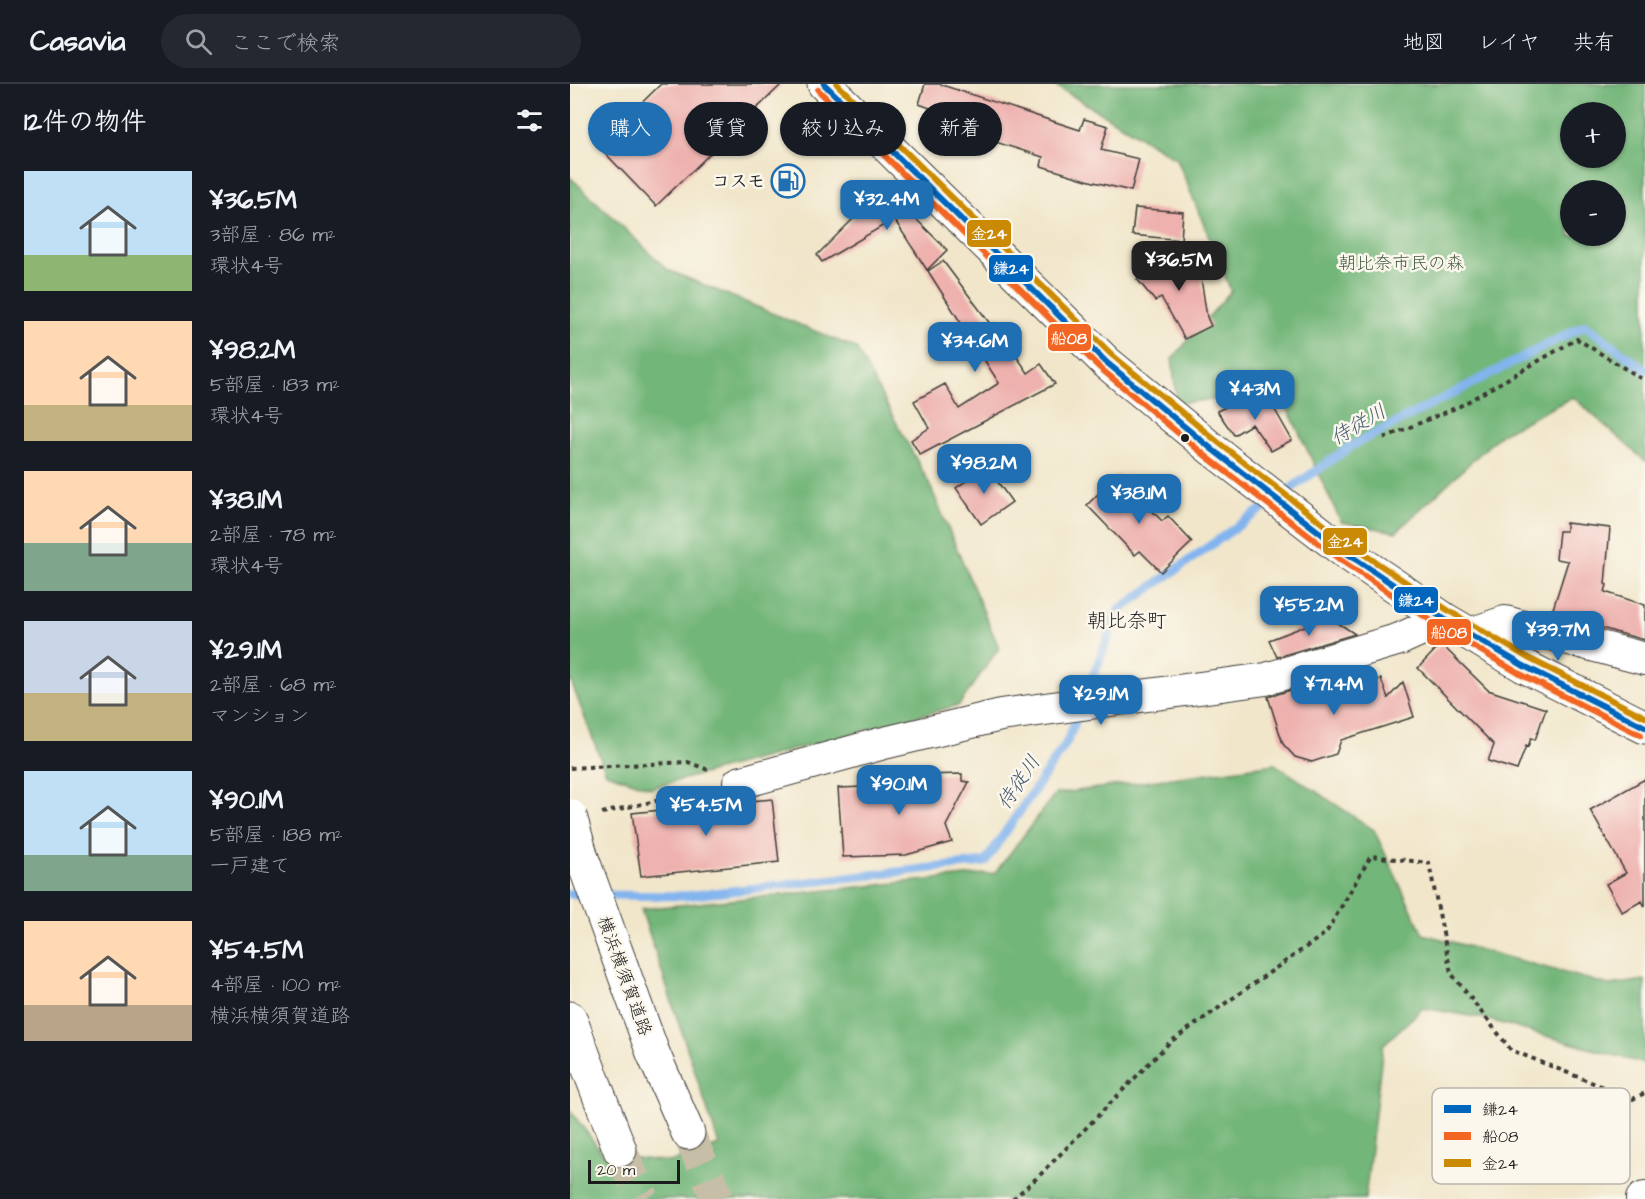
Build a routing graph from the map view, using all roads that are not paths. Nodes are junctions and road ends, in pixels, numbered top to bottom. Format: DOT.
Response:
graph roads {
  1 [pos="832,88"];
  2 [pos="1457,626"];
  3 [pos="1645,659"];
  4 [pos="1645,727"];
  5 [pos="739,783"];
  6 [pos="581,816"];
  7 [pos="570,1018"];
  8 [pos="688,1133"];
  9 [pos="620,1150"];
  1 -- 2 [label="main road"];
  2 -- 3 [label="street"];
  2 -- 4 [label="main road"];
  2 -- 5 [label="street"];
  6 -- 8 [label="main road, 横浜横須賀道路, bridge"];
  7 -- 9 [label="main road"];
}
